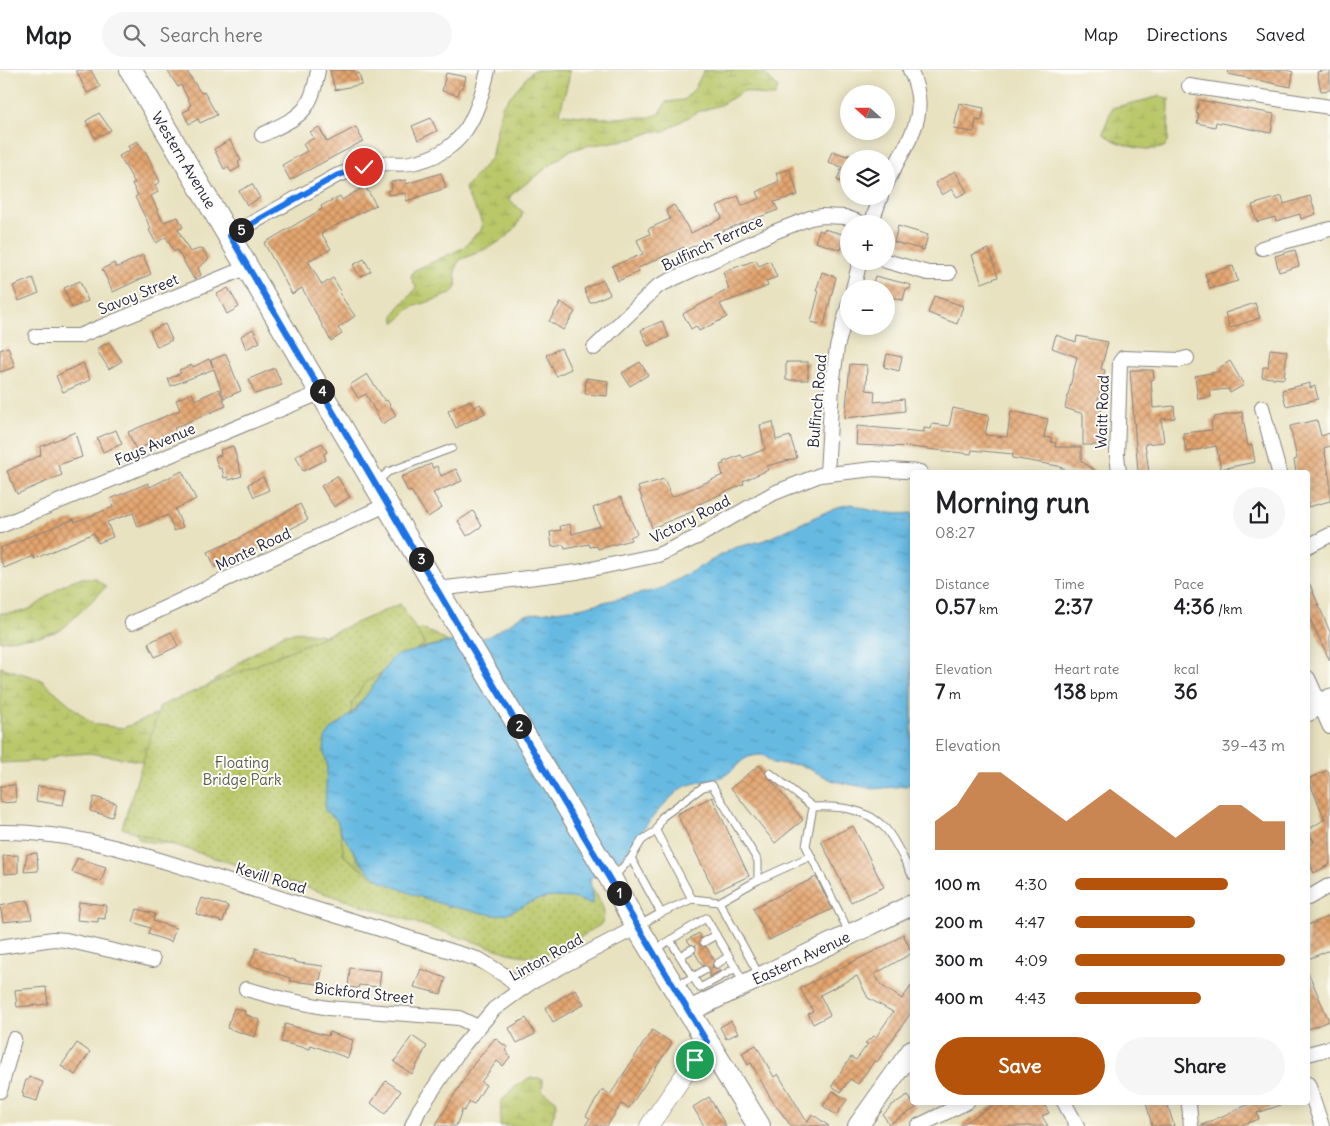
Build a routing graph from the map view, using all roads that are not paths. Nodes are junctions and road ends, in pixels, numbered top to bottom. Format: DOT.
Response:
graph roads {
  1 [pos="131,70"];
  2 [pos="318,70"];
  3 [pos="488,70"];
  4 [pos="910,70"];
  5 [pos="1189,86"];
  6 [pos="1330,108"];
  7 [pos="262,135"];
  8 [pos="895,167"];
  9 [pos="840,217"];
  10 [pos="1330,229"];
  11 [pos="230,236"];
  12 [pos="1262,248"];
  13 [pos="895,264"];
  14 [pos="248,267"];
  15 [pos="949,273"];
  16 [pos="841,335"];
  17 [pos="36,336"];
  18 [pos="594,348"];
  19 [pos="1187,358"];
  20 [pos="322,392"];
  21 [pos="1262,407"];
  22 [pos="452,448"];
  23 [pos="1119,470"];
  24 [pos="1278,470"];
  25 [pos="910,471"];
  26 [pos="827,474"];
  27 [pos="376,483"];
  28 [pos="388,504"];
  29 [pos="0,526"];
  30 [pos="1330,535"];
  31 [pos="1310,545"];
  32 [pos="438,589"];
  33 [pos="132,623"];
  34 [pos="1310,683"];
  35 [pos="1319,705"];
  36 [pos="1330,727"];
  37 [pos="770,773"];
  38 [pos="813,806"];
  39 [pos="0,832"];
  40 [pos="656,832"];
  41 [pos="811,856"];
  42 [pos="631,858"];
  43 [pos="910,871"];
  44 [pos="610,876"];
  45 [pos="758,880"];
  46 [pos="1330,885"];
  47 [pos="1310,897"];
  48 [pos="692,899"];
  49 [pos="719,902"];
  50 [pos="910,906"];
  51 [pos="661,914"];
  52 [pos="637,927"];
  53 [pos="850,934"];
  54 [pos="716,935"];
  55 [pos="704,942"];
  56 [pos="661,946"];
  57 [pos="0,947"];
  58 [pos="692,949"];
  59 [pos="680,956"];
  60 [pos="729,956"];
  61 [pos="153,960"];
  62 [pos="717,964"];
  63 [pos="705,970"];
  64 [pos="747,976"];
  65 [pos="683,982"];
  66 [pos="246,989"];
  67 [pos="519,990"];
  68 [pos="689,1011"];
  69 [pos="478,1026"];
  70 [pos="14,1040"];
  71 [pos="707,1042"];
  72 [pos="1330,1048"];
  73 [pos="910,1053"];
  74 [pos="1310,1053"];
  75 [pos="1310,1090"];
  76 [pos="0,1091"];
  77 [pos="961,1105"];
  78 [pos="1066,1105"];
  79 [pos="1191,1105"];
  80 [pos="412,1126"];
  81 [pos="649,1126"];
  82 [pos="759,1126"];
  83 [pos="858,1126"];
  84 [pos="918,1126"];
  85 [pos="1077,1126"];
  86 [pos="1191,1126"];
  87 [pos="1322,1126"];
  1 -- 11 [label="main road, Western Avenue"];
  2 -- 7 [label="street"];
  3 -- 11 [label="street"];
  4 -- 8 [label="street"];
  5 -- 6 [label="street"];
  9 -- 18 [label="street, Bulfinch Terrace"];
  10 -- 12 [label="street"];
  11 -- 14 [label="main road, Western Avenue"];
  13 -- 15 [label="street"];
  14 -- 17 [label="street, Savoy Street"];
  14 -- 20 [label="main road, Western Avenue"];
  16 -- 26 [label="street, Bulfinch Road"];
  19 -- 23 [label="street, Waitt Road"];
  20 -- 27 [label="main road, Western Avenue"];
  20 -- 29 [label="street, Fays Avenue"];
  21 -- 24 [label="street"];
  22 -- 27 [label="lane"];
  25 -- 26 [label="street, Victory Road"];
  26 -- 32 [label="street, Victory Road"];
  27 -- 28 [label="main road, Western Avenue"];
  28 -- 32 [label="main road, Western Avenue"];
  28 -- 33 [label="street, Monte Road"];
  30 -- 31 [label="street"];
  32 -- 44 [label="main road, Western Avenue"];
  34 -- 35 [label="street"];
  35 -- 36 [label="street"];
  37 -- 38 [label="lane"];
  38 -- 41 [label="lane"];
  38 -- 43 [label="lane"];
  39 -- 67 [label="street, Kevill Road"];
  40 -- 42 [label="lane"];
  40 -- 45 [label="lane"];
  40 -- 48 [label="lane"];
  41 -- 45 [label="lane"];
  41 -- 53 [label="lane"];
  42 -- 44 [label="lane"];
  42 -- 51 [label="lane"];
  44 -- 52 [label="main road, Western Avenue"];
  45 -- 49 [label="lane"];
  46 -- 47 [label="street"];
  48 -- 49 [label="lane"];
  48 -- 51 [label="lane"];
  49 -- 64 [label="lane"];
  50 -- 53 [label="main road, Eastern Avenue"];
  51 -- 52 [label="lane"];
  52 -- 56 [label="main road, Western Avenue"];
  52 -- 67 [label="street, Linton Road"];
  53 -- 64 [label="main road, Eastern Avenue"];
  54 -- 55 [label="lane"];
  54 -- 56 [label="lane"];
  54 -- 60 [label="lane"];
  56 -- 59 [label="lane"];
  56 -- 65 [label="main road, Western Avenue"];
  57 -- 61 [label="street"];
  58 -- 59 [label="lane"];
  59 -- 65 [label="lane"];
  60 -- 62 [label="lane"];
  60 -- 64 [label="lane"];
  63 -- 65 [label="lane"];
  64 -- 65 [label="lane"];
  64 -- 68 [label="main road, Eastern Avenue"];
  65 -- 68 [label="main road, Western Avenue"];
  66 -- 69 [label="street, Bickford Street"];
  67 -- 69 [label="street, Linton Road"];
  68 -- 71 [label="main road, Western Avenue"];
  69 -- 80 [label="street, Linton Road"];
  70 -- 76 [label="street"];
  71 -- 81 [label="street"];
  71 -- 82 [label="main road, Western Avenue"];
  72 -- 74 [label="street"];
  73 -- 83 [label="main road"];
  75 -- 87 [label="street"];
  77 -- 84 [label="street"];
  78 -- 85 [label="street"];
  79 -- 86 [label="street"];
}
